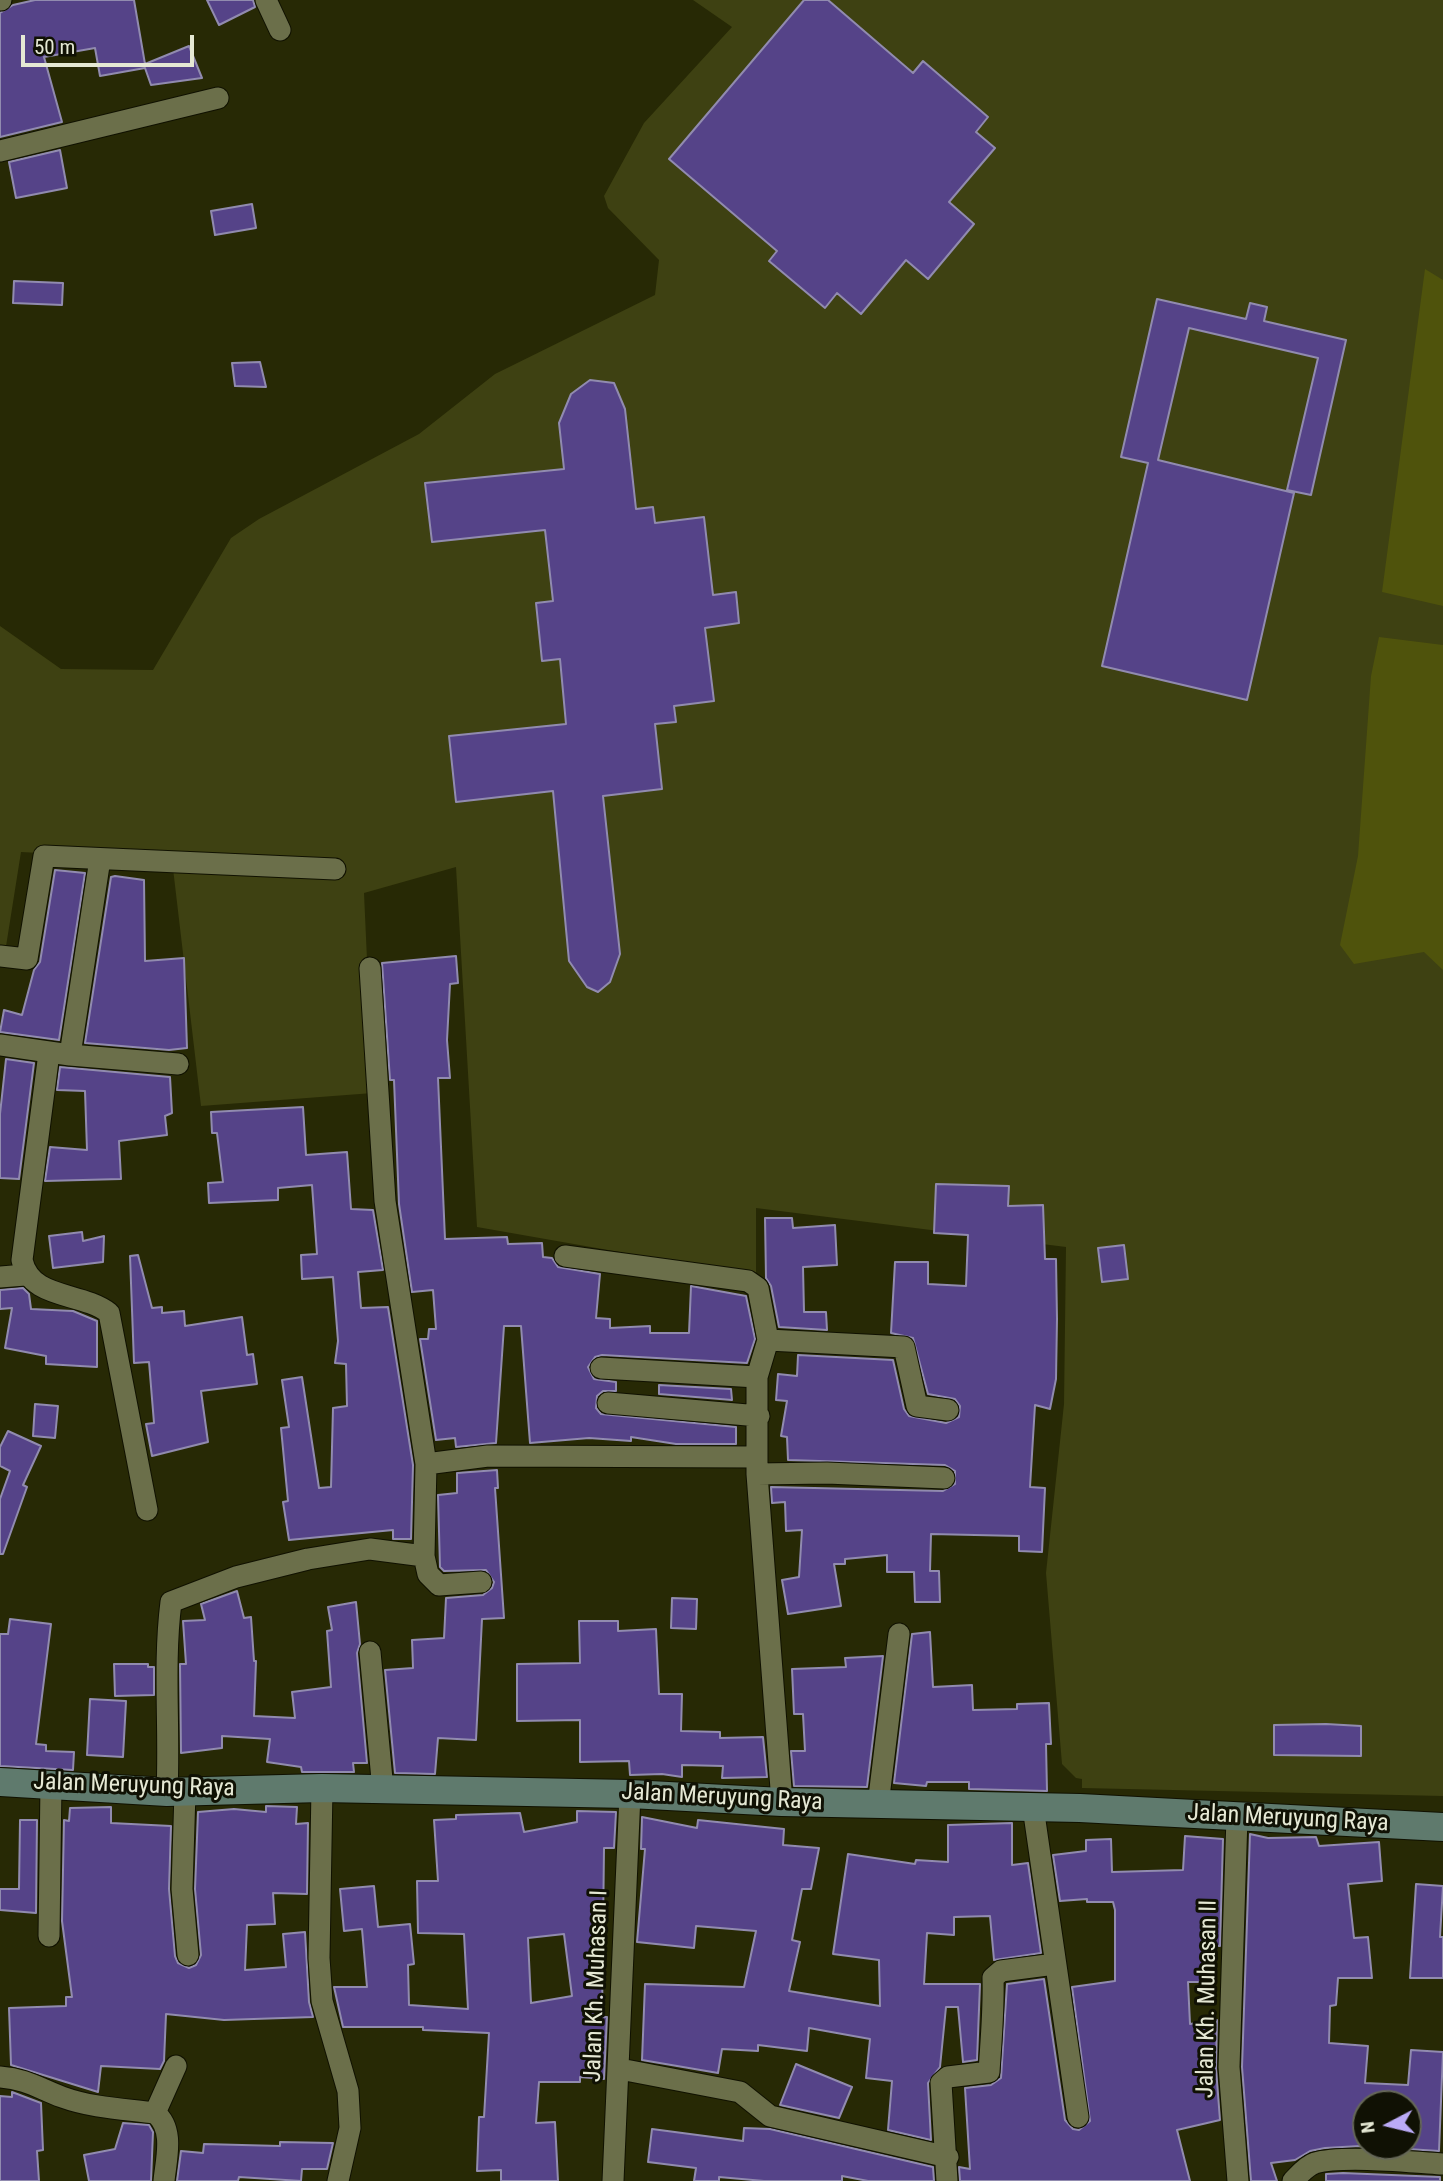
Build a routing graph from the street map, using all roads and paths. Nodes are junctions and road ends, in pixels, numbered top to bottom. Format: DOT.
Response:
graph roads {
  1 [pos="266,0"];
  2 [pos="280,30"];
  3 [pos="218,98"];
  4 [pos="0,151"];
  5 [pos="100,859"];
  6 [pos="335,869"];
  7 [pos="0,956"];
  8 [pos="370,968"];
  9 [pos="0,1045"];
  10 [pos="48,1053"];
  11 [pos="70,1055"];
  12 [pos="178,1063"];
  13 [pos="565,1256"];
  14 [pos="25,1275"];
  15 [pos="0,1277"];
  16 [pos="768,1340"];
  17 [pos="601,1368"];
  18 [pos="757,1377"];
  19 [pos="608,1403"];
  20 [pos="948,1410"];
  21 [pos="759,1416"];
  22 [pos="426,1464"];
  23 [pos="757,1466"];
  24 [pos="944,1478"];
  25 [pos="147,1510"];
  26 [pos="424,1556"];
  27 [pos="481,1582"];
  28 [pos="899,1634"];
  29 [pos="370,1652"];
  30 [pos="0,1782"];
  31 [pos="51,1783"];
  32 [pos="322,1788"];
  33 [pos="383,1790"];
  34 [pos="176,1792"];
  35 [pos="630,1794"];
  36 [pos="782,1802"];
  37 [pos="878,1805"];
  38 [pos="1033,1807"];
  39 [pos="1237,1817"];
  40 [pos="1443,1827"];
  41 [pos="49,1936"];
  42 [pos="188,1955"];
  43 [pos="1055,1964"];
  44 [pos="176,2066"];
  45 [pos="620,2069"];
  46 [pos="0,2077"];
  47 [pos="155,2113"];
  48 [pos="1078,2117"];
  49 [pos="948,2157"];
  50 [pos="1443,2164"];
  51 [pos="164,2181"];
  52 [pos="338,2181"];
  53 [pos="613,2181"];
  54 [pos="947,2181"];
  55 [pos="1238,2181"];
  56 [pos="1293,2181"];
  1 -- 2 [label="street"];
  3 -- 4 [label="street"];
  5 -- 6 [label="street"];
  5 -- 7 [label="street"];
  5 -- 11 [label="street"];
  8 -- 22 [label="street"];
  9 -- 10 [label="street"];
  10 -- 11 [label="street"];
  10 -- 14 [label="street"];
  11 -- 12 [label="street"];
  13 -- 16 [label="street"];
  14 -- 15 [label="street"];
  14 -- 25 [label="street"];
  16 -- 18 [label="street"];
  16 -- 20 [label="street"];
  17 -- 18 [label="street"];
  18 -- 21 [label="street"];
  19 -- 21 [label="street"];
  21 -- 23 [label="street"];
  22 -- 23 [label="street"];
  22 -- 26 [label="street"];
  23 -- 24 [label="street"];
  23 -- 36 [label="street"];
  26 -- 27 [label="street"];
  26 -- 34 [label="street"];
  28 -- 37 [label="street"];
  29 -- 33 [label="street"];
  30 -- 31 [label="main road, Jalan Meruyung Raya"];
  31 -- 34 [label="main road, Jalan Meruyung Raya"];
  31 -- 41 [label="street"];
  32 -- 33 [label="main road, Jalan Meruyung Raya"];
  32 -- 34 [label="main road, Jalan Meruyung Raya"];
  32 -- 52 [label="street"];
  33 -- 35 [label="main road, Jalan Meruyung Raya"];
  34 -- 42 [label="street"];
  35 -- 36 [label="main road, Jalan Meruyung Raya"];
  35 -- 45 [label="street, Jalan Kh. Muhasan I"];
  36 -- 37 [label="main road, Jalan Meruyung Raya"];
  37 -- 38 [label="main road, Jalan Meruyung Raya"];
  38 -- 39 [label="main road, Jalan Meruyung Raya"];
  38 -- 43 [label="street"];
  39 -- 40 [label="main road, Jalan Meruyung Raya"];
  39 -- 55 [label="street, Jalan Kh. Muhasan II"];
  43 -- 48 [label="street"];
  43 -- 49 [label="street"];
  44 -- 47 [label="street"];
  45 -- 49 [label="street"];
  45 -- 53 [label="street, Jalan Kh. Muhasan I"];
  46 -- 47 [label="street"];
  47 -- 51 [label="street"];
  49 -- 54 [label="street"];
  50 -- 56 [label="street"];
}
